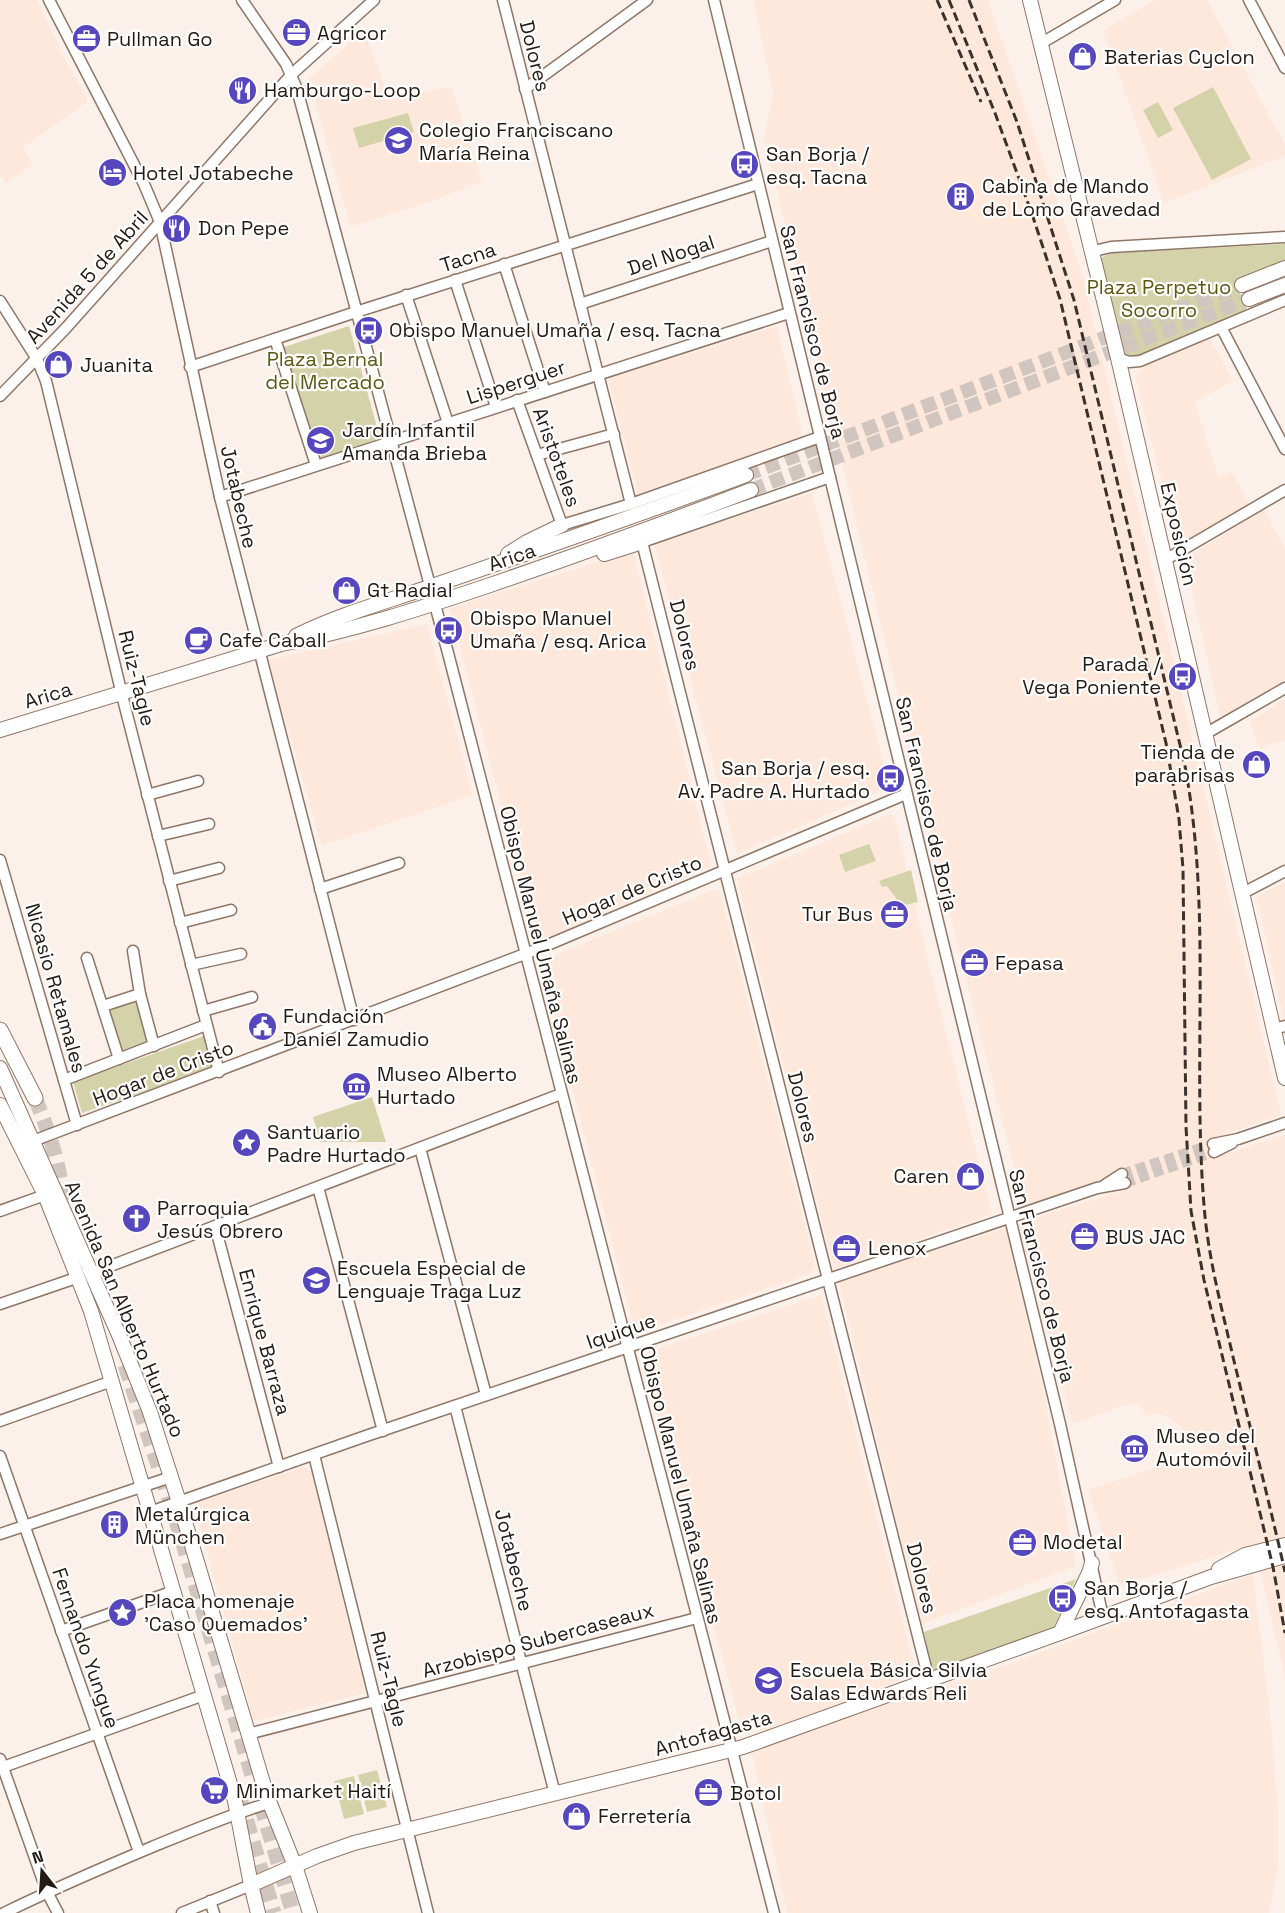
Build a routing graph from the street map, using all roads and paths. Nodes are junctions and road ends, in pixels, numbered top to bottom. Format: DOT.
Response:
graph roads {
  1 [pos="49,0"];
  2 [pos="242,0"];
  3 [pos="374,0"];
  4 [pos="503,0"];
  5 [pos="647,0"];
  6 [pos="714,0"];
  7 [pos="1029,0"];
  8 [pos="1115,0"];
  9 [pos="1250,0"];
  10 [pos="1040,44"];
  11 [pos="1285,68"];
  12 [pos="292,74"];
  13 [pos="525,89"];
  14 [pos="758,184"];
  15 [pos="160,222"];
  16 [pos="1285,237"];
  17 [pos="772,241"];
  18 [pos="565,245"];
  19 [pos="1092,256"];
  20 [pos="504,264"];
  21 [pos="1285,268"];
  22 [pos="455,280"];
  23 [pos="1242,285"];
  24 [pos="1285,285"];
  25 [pos="406,296"];
  26 [pos="1249,299"];
  27 [pos="1285,300"];
  28 [pos="0,301"];
  29 [pos="580,304"];
  30 [pos="356,312"];
  31 [pos="789,313"];
  32 [pos="1221,327"];
  33 [pos="275,339"];
  34 [pos="1118,358"];
  35 [pos="37,359"];
  36 [pos="190,367"];
  37 [pos="598,374"];
  38 [pos="545,392"];
  39 [pos="0,396"];
  40 [pos="517,400"];
  41 [pos="496,407"];
  42 [pos="447,423"];
  43 [pos="614,434"];
  44 [pos="820,437"];
  45 [pos="391,441"];
  46 [pos="1285,448"];
  47 [pos="537,455"];
  48 [pos="316,465"];
  49 [pos="746,475"];
  50 [pos="830,477"];
  51 [pos="751,490"];
  52 [pos="1285,490"];
  53 [pos="220,496"];
  54 [pos="631,504"];
  55 [pos="562,525"];
  56 [pos="642,542"];
  57 [pos="1165,560"];
  58 [pos="494,565"];
  59 [pos="529,572"];
  60 [pos="430,587"];
  61 [pos="435,603"];
  62 [pos="280,644"];
  63 [pos="258,651"];
  64 [pos="1285,688"];
  65 [pos="122,692"];
  66 [pos="0,730"];
  67 [pos="1205,734"];
  68 [pos="198,781"];
  69 [pos="906,794"];
  70 [pos="147,795"];
  71 [pos="209,824"];
  72 [pos="158,836"];
  73 [pos="0,860"];
  74 [pos="399,863"];
  75 [pos="219,868"];
  76 [pos="726,870"];
  77 [pos="1285,871"];
  78 [pos="170,881"];
  79 [pos="320,889"];
  80 [pos="1243,893"];
  81 [pos="231,910"];
  82 [pos="180,923"];
  83 [pos="133,951"];
  84 [pos="241,954"];
  85 [pos="525,954"];
  86 [pos="87,958"];
  87 [pos="191,965"];
  88 [pos="140,994"];
  89 [pos="252,997"];
  90 [pos="103,1006"];
  91 [pos="203,1011"];
  92 [pos="354,1020"];
  93 [pos="206,1025"];
  94 [pos="1279,1028"];
  95 [pos="0,1030"];
  96 [pos="154,1046"];
  97 [pos="119,1059"];
  98 [pos="0,1068"];
  99 [pos="219,1072"];
  100 [pos="1285,1078"];
  101 [pos="64,1080"];
  102 [pos="561,1094"];
  103 [pos="35,1098"];
  104 [pos="0,1105"];
  105 [pos="1285,1123"];
  106 [pos="77,1125"];
  107 [pos="33,1141"];
  108 [pos="420,1148"];
  109 [pos="1214,1148"];
  110 [pos="1124,1178"];
  111 [pos="318,1187"];
  112 [pos="45,1195"];
  113 [pos="0,1211"];
  114 [pos="1009,1218"];
  115 [pos="215,1226"];
  116 [pos="85,1275"];
  117 [pos="828,1279"];
  118 [pos="0,1304"];
  119 [pos="627,1348"];
  120 [pos="111,1381"];
  121 [pos="486,1395"];
  122 [pos="455,1406"];
  123 [pos="0,1421"];
  124 [pos="382,1431"];
  125 [pos="314,1455"];
  126 [pos="0,1456"];
  127 [pos="279,1467"];
  128 [pos="171,1477"];
  129 [pos="143,1486"];
  130 [pos="180,1502"];
  131 [pos="150,1512"];
  132 [pos="25,1526"];
  133 [pos="0,1534"];
  134 [pos="1285,1545"];
  135 [pos="1285,1556"];
  136 [pos="1092,1563"];
  137 [pos="1211,1577"];
  138 [pos="174,1591"];
  139 [pos="1104,1617"];
  140 [pos="697,1618"];
  141 [pos="61,1630"];
  142 [pos="1060,1633"];
  143 [pos="522,1663"];
  144 [pos="929,1680"];
  145 [pos="204,1695"];
  146 [pos="376,1701"];
  147 [pos="97,1733"];
  148 [pos="248,1734"];
  149 [pos="731,1751"];
  150 [pos="1,1763"];
  151 [pos="555,1794"];
  152 [pos="269,1803"];
  153 [pos="238,1812"];
  154 [pos="408,1830"];
  155 [pos="288,1851"];
  156 [pos="139,1852"];
  157 [pos="317,1856"];
  158 [pos="295,1866"];
  159 [pos="251,1885"];
  160 [pos="47,1892"];
  161 [pos="210,1901"];
  162 [pos="4,1913"];
  163 [pos="58,1913"];
  164 [pos="182,1913"];
  165 [pos="214,1913"];
  166 [pos="258,1913"];
  167 [pos="310,1913"];
  168 [pos="428,1913"];
  169 [pos="774,1913"];
  1 -- 15 [label="street, Jotabeche"];
  2 -- 12 [label="street, Obispo Manuel Umaña Salinas"];
  3 -- 12 [label="street, Avenida 5 de Abril"];
  4 -- 13 [label="street, Dolores"];
  5 -- 13 [label="street"];
  6 -- 14 [label="street, San Francisco de Borja"];
  7 -- 10 [label="main road, Exposición"];
  8 -- 10 [label="street"];
  9 -- 11 [label="street"];
  10 -- 19 [label="main road, Exposición"];
  12 -- 15 [label="street, Avenida 5 de Abril"];
  12 -- 30 [label="street, Obispo Manuel Umaña Salinas"];
  13 -- 18 [label="street, Dolores"];
  14 -- 17 [label="street, San Francisco de Borja"];
  14 -- 18 [label="street, Tacna"];
  15 -- 35 [label="street, Avenida 5 de Abril"];
  15 -- 36 [label="street, Jotabeche"];
  16 -- 19 [label="street"];
  17 -- 29 [label="street, Del Nogal"];
  17 -- 31 [label="street, San Francisco de Borja"];
  18 -- 20 [label="street, Tacna"];
  18 -- 29 [label="street, Dolores"];
  19 -- 34 [label="main road, Exposición"];
  20 -- 22 [label="street, Tacna"];
  20 -- 38 [label="street"];
  21 -- 23 [label="main road"];
  22 -- 25 [label="street, Tacna"];
  22 -- 41 [label="street"];
  24 -- 26 [label="main road"];
  25 -- 30 [label="street, Tacna"];
  25 -- 42 [label="street"];
  27 -- 32 [label="street"];
  28 -- 35 [label="street, Ruiz-Tagle"];
  29 -- 37 [label="street, Dolores"];
  30 -- 33 [label="street, Tacna"];
  30 -- 45 [label="street, Obispo Manuel Umaña Salinas"];
  31 -- 37 [label="street, Lisperguer"];
  31 -- 44 [label="street, San Francisco de Borja"];
  32 -- 34 [label="street"];
  32 -- 46 [label="street"];
  33 -- 36 [label="street, Tacna"];
  33 -- 48 [label="street"];
  34 -- 57 [label="main road, Exposición"];
  35 -- 39 [label="street, Avenida 5 de Abril"];
  35 -- 65 [label="street, Ruiz-Tagle"];
  36 -- 53 [label="street, Jotabeche"];
  37 -- 38 [label="street, Lisperguer"];
  37 -- 43 [label="street, Dolores"];
  38 -- 40 [label="street, Lisperguer"];
  40 -- 41 [label="street, Lisperguer"];
  40 -- 47 [label="street, Aristoteles"];
  41 -- 42 [label="street, Lisperguer"];
  42 -- 45 [label="street, Lisperguer"];
  43 -- 47 [label="street"];
  43 -- 54 [label="street, Dolores"];
  44 -- 50 [label="street, San Francisco de Borja"];
  44 -- 54 [label="street"];
  45 -- 48 [label="street, Lisperguer"];
  45 -- 60 [label="street, Obispo Manuel Umaña Salinas"];
  47 -- 55 [label="street, Aristoteles"];
  48 -- 53 [label="street, Lisperguer"];
  49 -- 58 [label="main road, Arica"];
  50 -- 56 [label="street"];
  50 -- 69 [label="street, San Francisco de Borja"];
  51 -- 59 [label="main road, Arica"];
  52 -- 57 [label="street"];
  53 -- 63 [label="street, Jotabeche"];
  54 -- 55 [label="street"];
  55 -- 58 [label="main road"];
  56 -- 59 [label="main road"];
  56 -- 76 [label="street, Dolores"];
  57 -- 67 [label="main road, Exposición"];
  58 -- 60 [label="main road, Arica"];
  59 -- 61 [label="main road, Arica"];
  60 -- 61 [label="street, Obispo Manuel Umaña Salinas"];
  60 -- 62 [label="main road, Arica"];
  61 -- 62 [label="main road, Arica"];
  61 -- 85 [label="street, Obispo Manuel Umaña Salinas"];
  62 -- 63 [label="main road, Arica"];
  63 -- 65 [label="main road, Arica"];
  63 -- 79 [label="street, Jotabeche"];
  64 -- 67 [label="street"];
  65 -- 66 [label="main road, Arica"];
  65 -- 70 [label="street, Ruiz-Tagle"];
  67 -- 80 [label="main road, Exposición"];
  68 -- 70 [label="street"];
  69 -- 76 [label="street, Hogar de Cristo"];
  69 -- 114 [label="street, San Francisco de Borja"];
  70 -- 72 [label="street, Ruiz-Tagle"];
  71 -- 72 [label="street"];
  72 -- 78 [label="street, Ruiz-Tagle"];
  73 -- 101 [label="street, Nicasio Retamales"];
  74 -- 79 [label="street"];
  75 -- 78 [label="street"];
  76 -- 85 [label="street, Hogar de Cristo"];
  76 -- 117 [label="street, Dolores"];
  77 -- 80 [label="street"];
  78 -- 82 [label="street, Ruiz-Tagle"];
  79 -- 92 [label="street, Jotabeche"];
  80 -- 94 [label="main road, Exposición"];
  81 -- 82 [label="street"];
  82 -- 87 [label="street, Ruiz-Tagle"];
  83 -- 88 [label="street"];
  84 -- 87 [label="street"];
  85 -- 92 [label="street, Hogar de Cristo"];
  85 -- 102 [label="street, Obispo Manuel Umaña Salinas"];
  86 -- 90 [label="street"];
  87 -- 91 [label="street, Ruiz-Tagle"];
  88 -- 90 [label="street"];
  88 -- 96 [label="street"];
  89 -- 91 [label="street"];
  90 -- 97 [label="street"];
  91 -- 93 [label="street, Ruiz-Tagle"];
  92 -- 99 [label="street, Hogar de Cristo"];
  93 -- 96 [label="street, Hogar de Cristo"];
  93 -- 99 [label="street, Ruiz-Tagle"];
  94 -- 100 [label="main road, Exposición"];
  95 -- 103 [label="highway"];
  96 -- 97 [label="street, Hogar de Cristo"];
  97 -- 101 [label="street, Hogar de Cristo"];
  98 -- 107 [label="main road, Avenida San Alberto Hurtado"];
  99 -- 106 [label="street, Hogar de Cristo"];
  101 -- 106 [label="street, Nicasio Retamales"];
  102 -- 108 [label="street"];
  102 -- 119 [label="street, Obispo Manuel Umaña Salinas"];
  104 -- 112 [label="main road, Avenida San Alberto Hurtado"];
  105 -- 109 [label="street"];
  106 -- 107 [label="street, Hogar de Cristo"];
  107 -- 116 [label="main road, Avenida San Alberto Hurtado"];
  108 -- 111 [label="street"];
  108 -- 121 [label="street"];
  110 -- 114 [label="street, Iquique"];
  111 -- 115 [label="street"];
  111 -- 124 [label="street"];
  112 -- 113 [label="street"];
  112 -- 116 [label="main road, Avenida San Alberto Hurtado"];
  114 -- 117 [label="street, Iquique"];
  114 -- 136 [label="street, San Francisco de Borja"];
  115 -- 116 [label="street"];
  115 -- 127 [label="street, Enrique Barraza"];
  116 -- 118 [label="street"];
  116 -- 120 [label="main road, Avenida San Alberto Hurtado"];
  116 -- 128 [label="main road, Avenida San Alberto Hurtado"];
  117 -- 119 [label="street, Iquique"];
  117 -- 144 [label="street, Dolores"];
  119 -- 121 [label="street, Iquique"];
  119 -- 140 [label="street, Obispo Manuel Umaña Salinas"];
  120 -- 123 [label="street"];
  120 -- 129 [label="main road, Avenida San Alberto Hurtado"];
  121 -- 122 [label="street, Iquique"];
  122 -- 124 [label="street, Iquique"];
  122 -- 143 [label="street, Jotabeche"];
  124 -- 125 [label="street, Iquique"];
  125 -- 127 [label="street, Iquique"];
  125 -- 146 [label="street, Ruiz-Tagle"];
  126 -- 132 [label="street, Fernando Yungue"];
  127 -- 130 [label="street, Iquique"];
  128 -- 129 [label="street"];
  128 -- 130 [label="main road, Avenida San Alberto Hurtado"];
  129 -- 131 [label="main road, Avenida San Alberto Hurtado"];
  129 -- 132 [label="street"];
  130 -- 131 [label="street, Iquique"];
  130 -- 148 [label="main road, Avenida San Alberto Hurtado"];
  131 -- 138 [label="main road, Avenida San Alberto Hurtado"];
  132 -- 133 [label="street"];
  132 -- 141 [label="street, Fernando Yungue"];
  134 -- 137 [label="main road, Antofagasta"];
  135 -- 137 [label="main road, Antofagasta"];
  136 -- 139 [label="street, San Francisco de Borja"];
  136 -- 142 [label="main road"];
  137 -- 139 [label="main road, Antofagasta"];
  138 -- 141 [label="street"];
  138 -- 145 [label="main road, Avenida San Alberto Hurtado"];
  139 -- 142 [label="main road, Antofagasta"];
  140 -- 143 [label="street, Arzobispo Subercaseaux"];
  140 -- 149 [label="street, Obispo Manuel Umaña Salinas"];
  141 -- 147 [label="street, Fernando Yungue"];
  142 -- 144 [label="main road, Antofagasta"];
  143 -- 146 [label="street, Arzobispo Subercaseaux"];
  143 -- 151 [label="street, Jotabeche"];
  144 -- 149 [label="main road, Antofagasta"];
  145 -- 147 [label="street"];
  145 -- 153 [label="main road, Avenida San Alberto Hurtado"];
  146 -- 148 [label="street, Arzobispo Subercaseaux"];
  146 -- 154 [label="street, Ruiz-Tagle"];
  147 -- 150 [label="street"];
  147 -- 156 [label="street, Fernando Yungue"];
  148 -- 152 [label="main road, Avenida San Alberto Hurtado"];
  149 -- 151 [label="main road, Antofagasta"];
  149 -- 169 [label="street, Obispo Manuel Umaña Salinas"];
  150 -- 160 [label="street"];
  151 -- 154 [label="main road, Antofagasta"];
  152 -- 153 [label="street"];
  152 -- 155 [label="main road, Avenida San Alberto Hurtado"];
  153 -- 156 [label="street"];
  153 -- 159 [label="main road, Avenida San Alberto Hurtado"];
  154 -- 157 [label="main road, Antofagasta"];
  154 -- 168 [label="street, Ruiz-Tagle"];
  155 -- 157 [label="main road"];
  155 -- 158 [label="main road, Avenida San Alberto Hurtado"];
  156 -- 160 [label="street"];
  157 -- 158 [label="main road, Antofagasta"];
  158 -- 159 [label="main road, Antofagasta"];
  158 -- 167 [label="main road, Avenida San Alberto Hurtado"];
  159 -- 161 [label="street"];
  159 -- 166 [label="main road, Avenida San Alberto Hurtado"];
  160 -- 162 [label="street"];
  160 -- 163 [label="street"];
  161 -- 164 [label="street"];
  161 -- 165 [label="street"];
}
